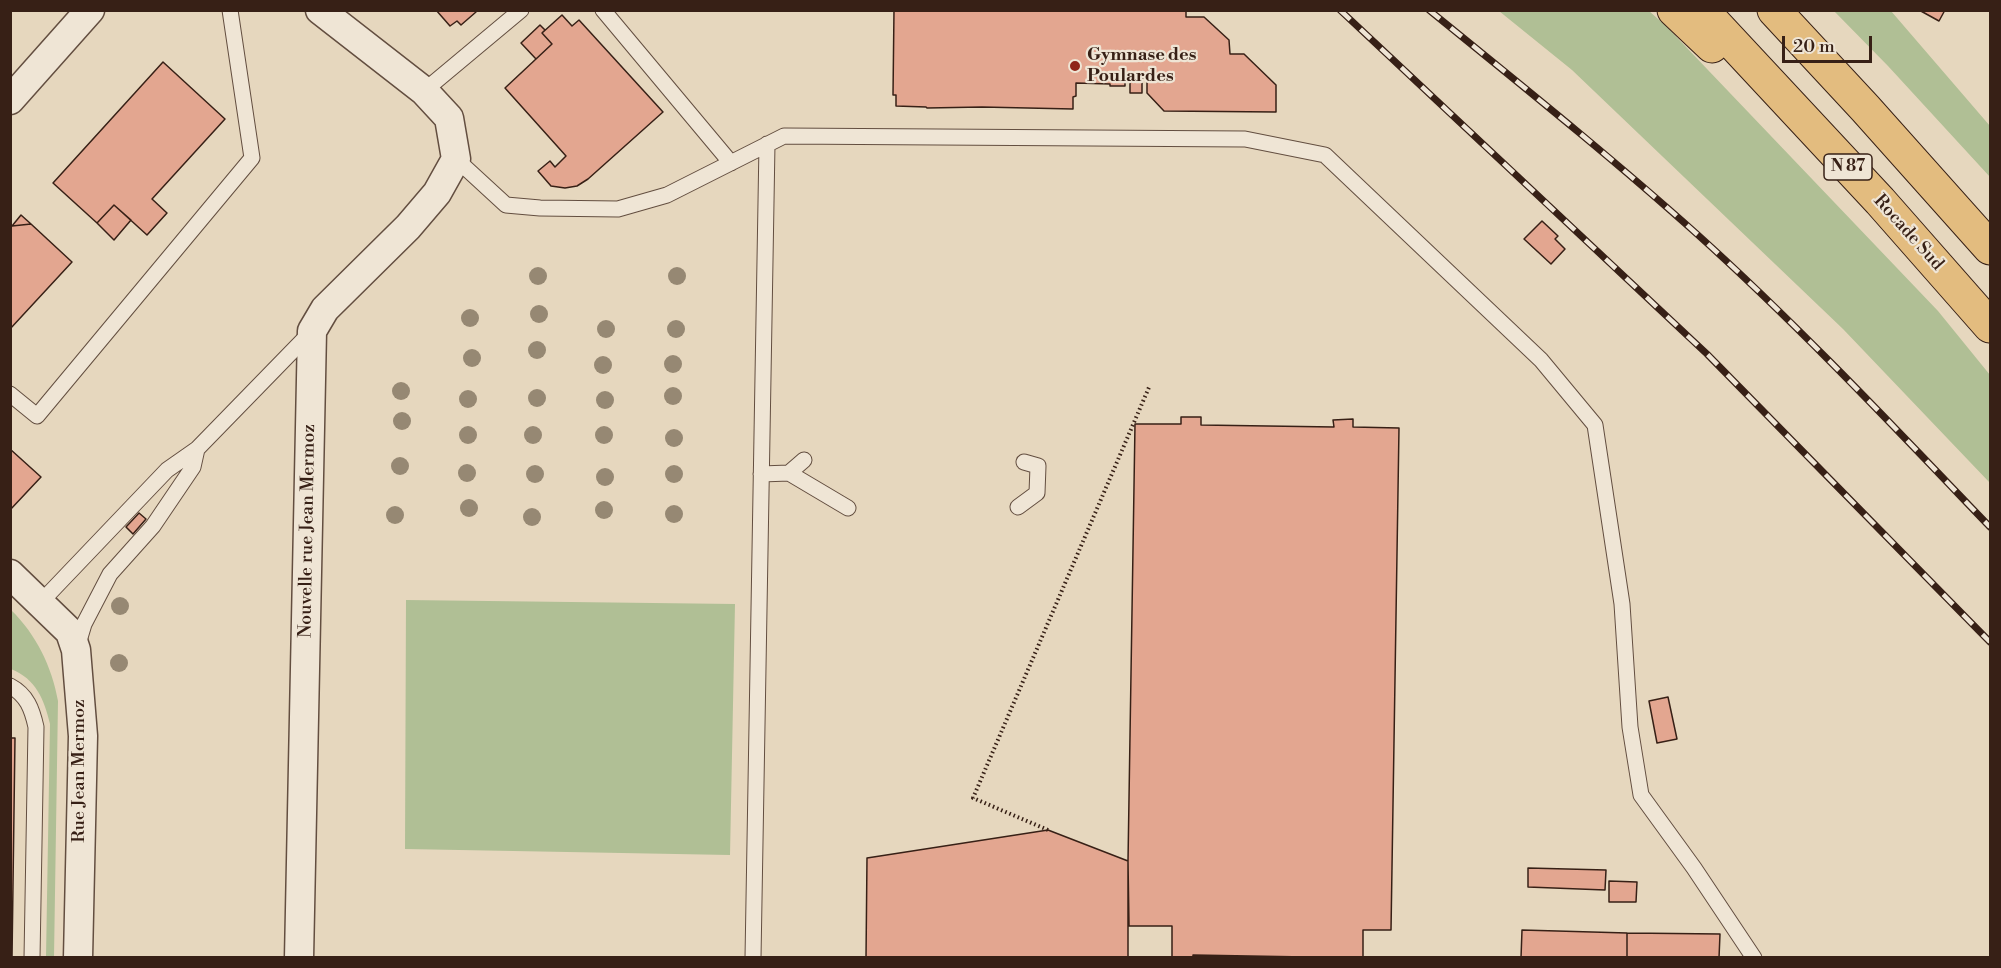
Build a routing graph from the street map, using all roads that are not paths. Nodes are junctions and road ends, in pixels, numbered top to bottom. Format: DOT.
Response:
graph roads {
  1 [pos="90,10"];
  2 [pos="230,10"];
  3 [pos="320,10"];
  4 [pos="521,10"];
  5 [pos="603,10"];
  6 [pos="1674,10"];
  7 [pos="1702,10"];
  8 [pos="1774,10"];
  9 [pos="424,91"];
  10 [pos="10,100"];
  11 [pos="767,144"];
  12 [pos="456,159"];
  13 [pos="731,163"];
  14 [pos="1880,201"];
  15 [pos="1990,248"];
  16 [pos="1990,326"];
  17 [pos="312,331"];
  18 [pos="10,394"];
  19 [pos="197,449"];
  20 [pos="804,460"];
  21 [pos="1024,462"];
  22 [pos="789,473"];
  23 [pos="761,474"];
  24 [pos="1018,507"];
  25 [pos="848,508"];
  26 [pos="10,574"];
  27 [pos="41,602"];
  28 [pos="76,650"];
  29 [pos="10,686"];
  30 [pos="32,957"];
  31 [pos="78,957"];
  32 [pos="299,957"];
  33 [pos="753,957"];
  34 [pos="1754,957"];
  1 -- 10 [label="street"];
  2 -- 18 [label="lane"];
  3 -- 9 [label="street"];
  4 -- 9 [label="lane"];
  5 -- 13 [label="lane"];
  6 -- 14 [label="highway"];
  7 -- 14 [label="highway, Rocade Sud / N 87"];
  8 -- 15 [label="highway, N 87"];
  9 -- 12 [label="street"];
  11 -- 13 [label="lane"];
  11 -- 23 [label="lane"];
  11 -- 34 [label="lane"];
  12 -- 13 [label="lane"];
  12 -- 17 [label="street"];
  14 -- 16 [label="highway, Rocade Sud / N 87"];
  17 -- 19 [label="lane"];
  17 -- 32 [label="street, Nouvelle rue Jean Mermoz"];
  19 -- 27 [label="lane"];
  19 -- 28 [label="lane"];
  20 -- 22 [label="lane"];
  21 -- 24 [label="lane"];
  22 -- 23 [label="lane"];
  22 -- 25 [label="lane"];
  23 -- 33 [label="lane"];
  26 -- 27 [label="street, Rue Jean Mermoz"];
  27 -- 28 [label="street, Rue Jean Mermoz"];
  28 -- 31 [label="street, Rue Jean Mermoz"];
  29 -- 30 [label="lane"];
}
